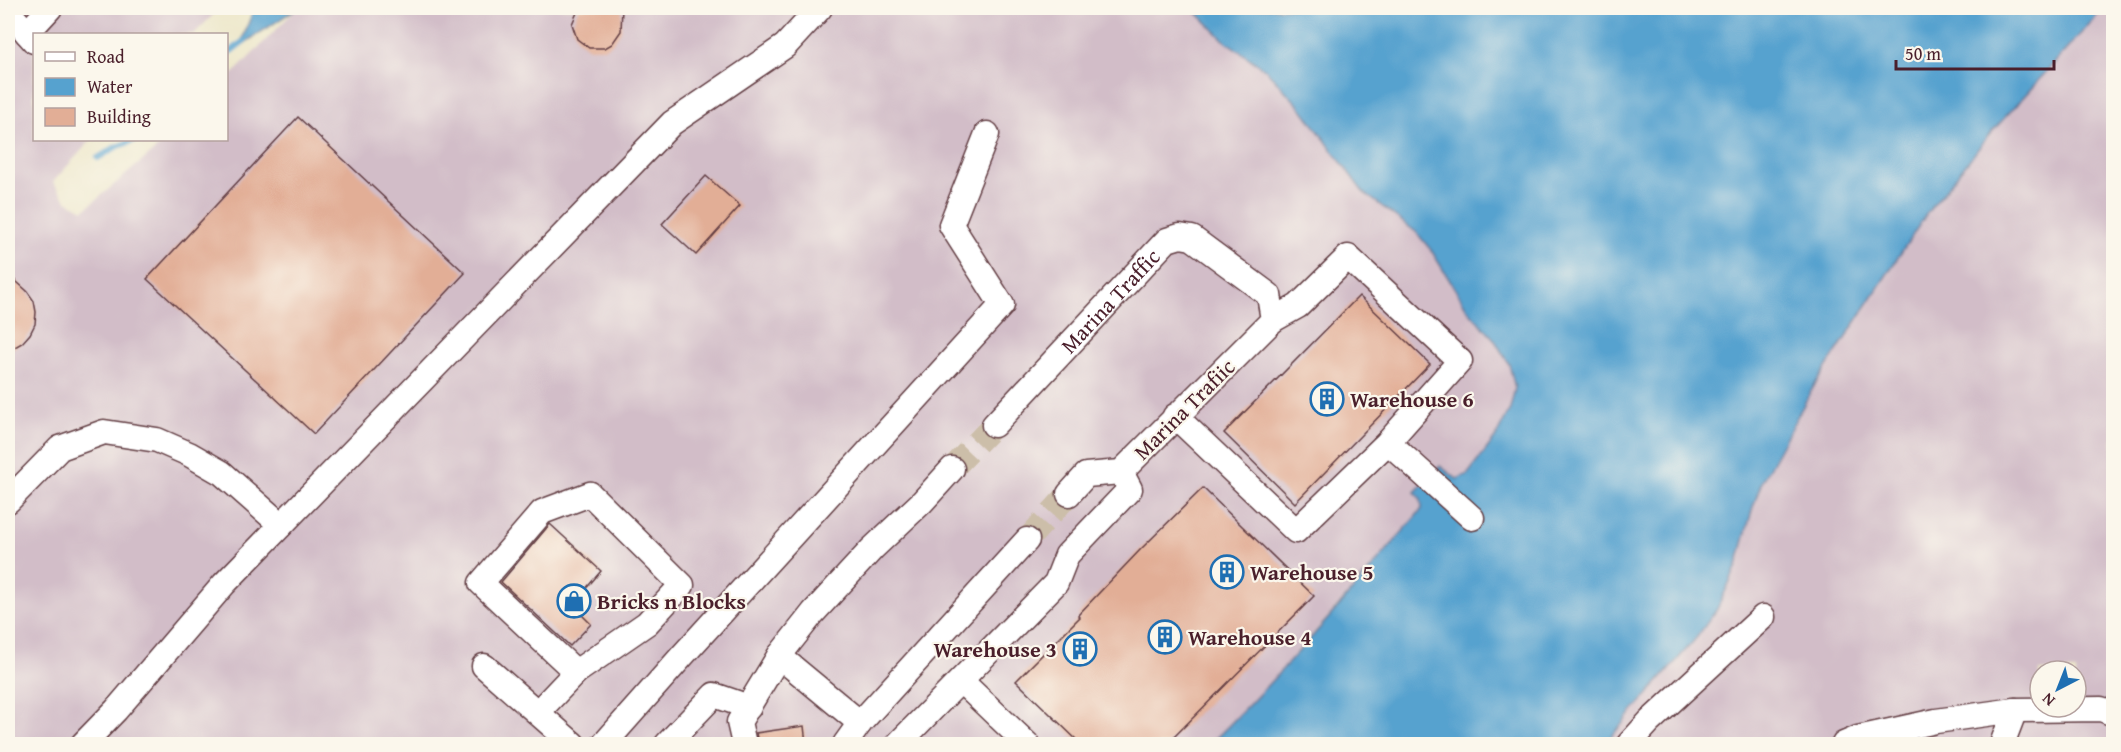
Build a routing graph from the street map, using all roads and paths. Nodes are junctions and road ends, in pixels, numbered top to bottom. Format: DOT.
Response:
graph roads {
  1 [pos="50,8"];
  2 [pos="820,8"];
  3 [pos="8,11"];
  4 [pos="34,33"];
  5 [pos="31,37"];
  6 [pos="987,134"];
  7 [pos="1273,320"];
  8 [pos="1176,417"];
  9 [pos="994,425"];
  10 [pos="1388,442"];
  11 [pos="952,469"];
  12 [pos="1121,472"];
  13 [pos="1069,494"];
  14 [pos="8,501"];
  15 [pos="1472,518"];
  16 [pos="281,525"];
  17 [pos="1027,540"];
  18 [pos="1763,617"];
  19 [pos="779,656"];
  20 [pos="484,666"];
  21 [pos="576,672"];
  22 [pos="960,681"];
  23 [pos="749,707"];
  24 [pos="2015,710"];
  25 [pos="538,712"];
  26 [pos="2114,714"];
  27 [pos="860,723"];
  28 [pos="83,744"];
  29 [pos="573,744"];
  30 [pos="604,744"];
  31 [pos="667,744"];
  32 [pos="744,744"];
  33 [pos="845,744"];
  34 [pos="898,744"];
  35 [pos="1027,744"];
  36 [pos="1629,744"];
  37 [pos="1844,744"];
  38 [pos="2002,744"];
  1 -- 4 [label="lane"];
  2 -- 16 [label="lane"];
  3 -- 5 [label="lane"];
  6 -- 30 [label="lane"];
  7 -- 8 [label="lane, Marina Trafiic"];
  7 -- 9 [label="lane, Marina Traffic"];
  7 -- 10 [label="lane, Marina Trafiic"];
  8 -- 10 [label="lane"];
  8 -- 12 [label="lane, Marina Trafiic"];
  10 -- 15 [label="lane"];
  11 -- 19 [label="lane"];
  12 -- 13 [label="lane, Marina Trafiic"];
  12 -- 22 [label="lane"];
  14 -- 16 [label="lane"];
  16 -- 28 [label="lane"];
  17 -- 27 [label="lane"];
  18 -- 36 [label="lane"];
  19 -- 23 [label="lane"];
  19 -- 27 [label="lane"];
  20 -- 25 [label="lane"];
  21 -- 21 [label="lane"];
  21 -- 25 [label="lane"];
  22 -- 34 [label="lane"];
  22 -- 35 [label="lane"];
  23 -- 31 [label="lane"];
  23 -- 32 [label="lane"];
  24 -- 26 [label="lane"];
  24 -- 37 [label="lane"];
  24 -- 38 [label="lane"];
  25 -- 29 [label="lane"];
  27 -- 33 [label="lane"];
}
